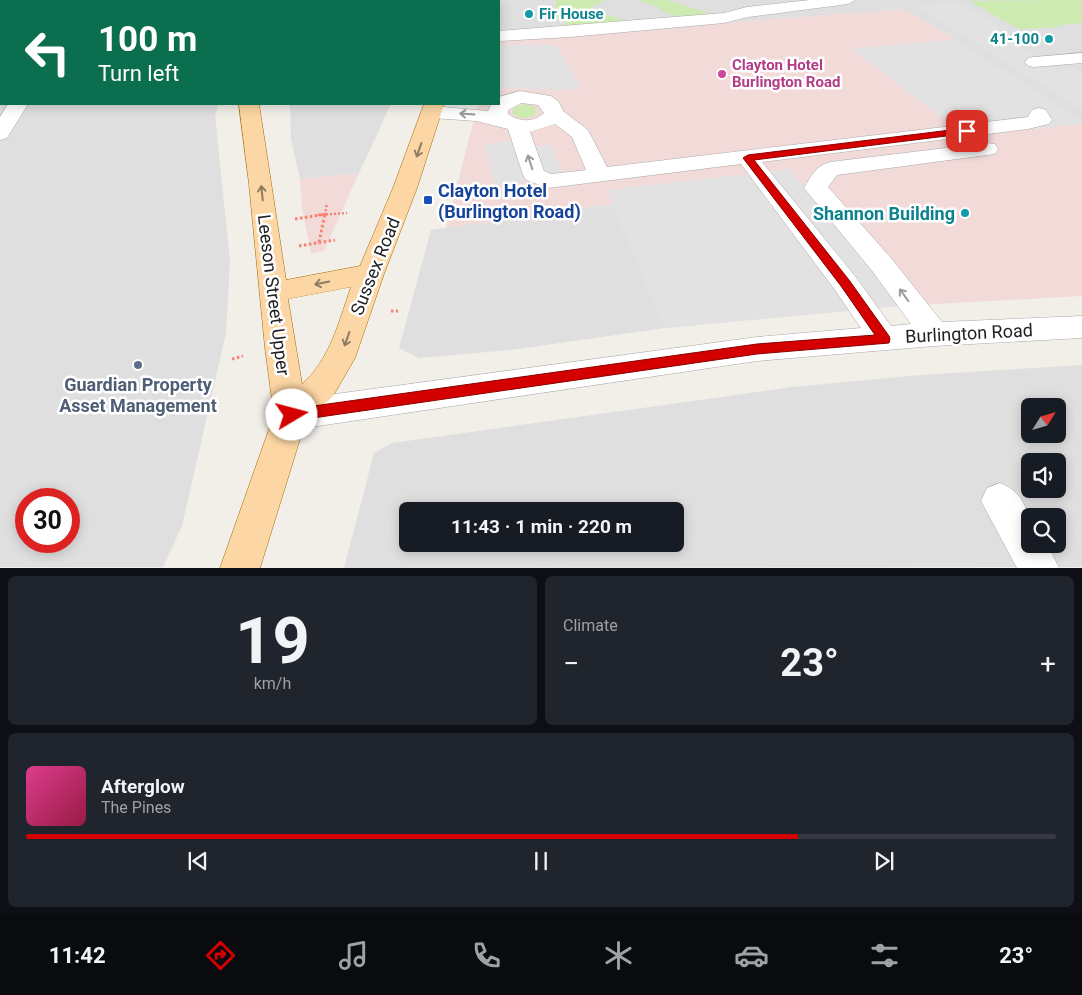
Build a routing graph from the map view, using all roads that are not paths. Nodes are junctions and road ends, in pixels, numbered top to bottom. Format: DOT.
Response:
graph roads {
  1 [pos="848,0"];
  2 [pos="723,4"];
  3 [pos="747,8"];
  4 [pos="634,11"];
  5 [pos="666,23"];
  6 [pos="500,36"];
  7 [pos="1082,58"];
  8 [pos="1034,62"];
  9 [pos="17,105"];
  10 [pos="249,105"];
  11 [pos="433,108"];
  12 [pos="505,113"];
  13 [pos="1039,114"];
  14 [pos="562,119"];
  15 [pos="0,134"];
  16 [pos="987,149"];
  17 [pos="748,158"];
  18 [pos="592,176"];
  19 [pos="370,274"];
  20 [pos="273,292"];
  21 [pos="1082,328"];
  22 [pos="934,334"];
  23 [pos="884,339"];
  24 [pos="292,415"];
  25 [pos="1000,501"];
  26 [pos="240,568"];
  27 [pos="1039,568"];
  1 -- 3 [label="street"];
  2 -- 3 [label="street"];
  3 -- 5 [label="street"];
  4 -- 5 [label="street"];
  5 -- 6 [label="street"];
  7 -- 8 [label="street"];
  9 -- 15 [label="street"];
  20 -- 10 [label="main road, Leeson Street Upper, one-way"];
  12 -- 11 [label="street, one-way"];
  11 -- 19 [label="main road, Sussex Road, one-way"];
  12 -- 14 [label="street"];
  12 -- 14 [label="street"];
  18 -- 12 [label="street, one-way"];
  13 -- 17 [label="street"];
  14 -- 18 [label="street"];
  22 -- 16 [label="street, one-way"];
  17 -- 18 [label="street"];
  17 -- 23 [label="street"];
  19 -- 20 [label="main road, one-way"];
  19 -- 24 [label="main road, Sussex Road, one-way"];
  20 -- 24 [label="main road, Leeson Street Upper"];
  21 -- 22 [label="street, Burlington Road"];
  22 -- 23 [label="street, Burlington Road"];
  23 -- 24 [label="street, Burlington Road"];
  24 -- 26 [label="main road, Leeson Street Upper"];
  25 -- 27 [label="street"];
}
